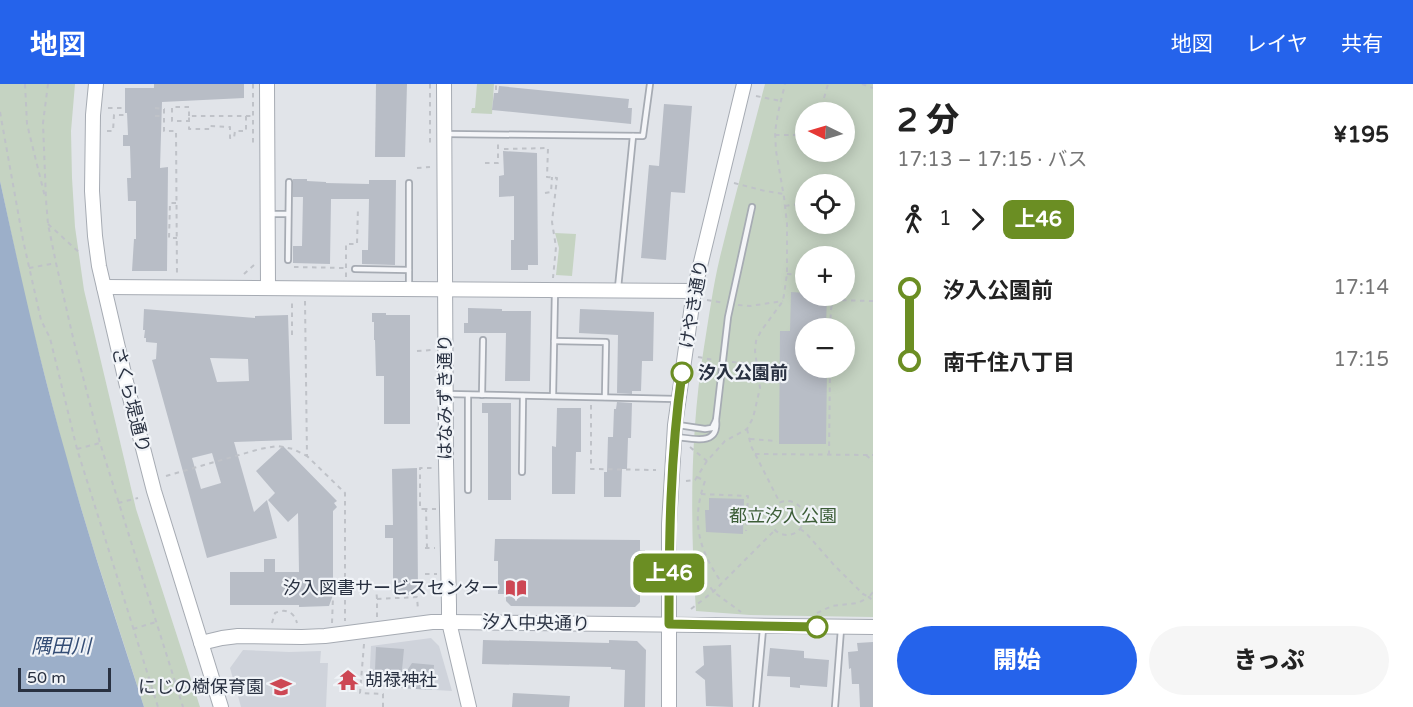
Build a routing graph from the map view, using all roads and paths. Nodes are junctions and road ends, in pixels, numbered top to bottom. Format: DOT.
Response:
graph roads {
  1 [pos="25,84"];
  2 [pos="48,84"];
  3 [pos="96,84"];
  4 [pos="253,84"];
  5 [pos="267,84"];
  6 [pos="430,84"];
  7 [pos="444,84"];
  8 [pos="496,84"];
  9 [pos="650,84"];
  10 [pos="744,84"];
  11 [pos="785,84"];
  12 [pos="828,84"];
  13 [pos="862,84"];
  14 [pos="872,86"];
  15 [pos="496,90"];
  16 [pos="756,96"];
  17 [pos="824,98"];
  18 [pos="177,101"];
  19 [pos="781,101"];
  20 [pos="177,107"];
  21 [pos="108,108"];
  22 [pos="125,108"];
  23 [pos="155,108"];
  24 [pos="0,112"];
  25 [pos="172,114"];
  26 [pos="127,115"];
  27 [pos="164,115"];
  28 [pos="155,116"];
  29 [pos="189,116"];
  30 [pos="246,116"];
  31 [pos="253,116"];
  32 [pos="257,116"];
  33 [pos="189,122"];
  34 [pos="107,131"];
  35 [pos="444,134"];
  36 [pos="498,135"];
  37 [pos="775,135"];
  38 [pos="795,135"];
  39 [pos="633,136"];
  40 [pos="430,144"];
  41 [pos="504,149"];
  42 [pos="253,150"];
  43 [pos="485,163"];
  44 [pos="430,167"];
  45 [pos="417,168"];
  46 [pos="552,177"];
  47 [pos="289,182"];
  48 [pos="409,183"];
  49 [pos="733,183"];
  50 [pos="545,193"];
  51 [pos="784,194"];
  52 [pos="46,200"];
  53 [pos="176,203"];
  54 [pos="795,205"];
  55 [pos="785,206"];
  56 [pos="357,207"];
  57 [pos="752,207"];
  58 [pos="268,214"];
  59 [pos="288,214"];
  60 [pos="48,224"];
  61 [pos="177,238"];
  62 [pos="81,254"];
  63 [pos="288,261"];
  64 [pos="56,263"];
  65 [pos="255,265"];
  66 [pos="29,268"];
  67 [pos="345,268"];
  68 [pos="355,269"];
  69 [pos="409,270"];
  70 [pos="239,274"];
  71 [pos="787,274"];
  72 [pos="795,274"];
  73 [pos="346,277"];
  74 [pos="177,279"];
  75 [pos="104,286"];
  76 [pos="554,286"];
  77 [pos="268,287"];
  78 [pos="409,289"];
  79 [pos="445,290"];
  80 [pos="617,291"];
  81 [pos="694,291"];
  82 [pos="292,297"];
  83 [pos="305,297"];
  84 [pos="707,300"];
  85 [pos="783,301"];
  86 [pos="855,301"];
  87 [pos="873,301"];
  88 [pos="731,304"];
  89 [pos="292,335"];
  90 [pos="483,340"];
  91 [pos="554,341"];
  92 [pos="435,350"];
  93 [pos="417,351"];
  94 [pos="830,378"];
  95 [pos="445,394"];
  96 [pos="468,395"];
  97 [pos="482,395"];
  98 [pos="523,396"];
  99 [pos="553,396"];
  100 [pos="605,397"];
  101 [pos="678,399"];
  102 [pos="591,404"];
  103 [pos="716,420"];
  104 [pos="747,429"];
  105 [pos="674,431"];
  106 [pos="750,439"];
  107 [pos="777,441"];
  108 [pos="100,443"];
  109 [pos="688,445"];
  110 [pos="77,449"];
  111 [pos="755,454"];
  112 [pos="829,455"];
  113 [pos="865,455"];
  114 [pos="873,455"];
  115 [pos="307,456"];
  116 [pos="707,461"];
  117 [pos="873,461"];
  118 [pos="436,468"];
  119 [pos="656,470"];
  120 [pos="522,472"];
  121 [pos="166,476"];
  122 [pos="697,477"];
  123 [pos="686,481"];
  124 [pos="468,490"];
  125 [pos="701,494"];
  126 [pos="138,498"];
  127 [pos="118,503"];
  128 [pos="780,503"];
  129 [pos="426,509"];
  130 [pos="437,509"];
  131 [pos="800,529"];
  132 [pos="775,530"];
  133 [pos="746,531"];
  134 [pos="438,548"];
  135 [pos="684,551"];
  136 [pos="425,574"];
  137 [pos="438,574"];
  138 [pos="722,583"];
  139 [pos="378,586"];
  140 [pos="714,591"];
  141 [pos="873,592"];
  142 [pos="333,597"];
  143 [pos="869,597"];
  144 [pos="377,599"];
  145 [pos="873,602"];
  146 [pos="691,609"];
  147 [pos="418,612"];
  148 [pos="741,613"];
  149 [pos="377,617"];
  150 [pos="814,618"];
  151 [pos="345,621"];
  152 [pos="156,622"];
  153 [pos="449,622"];
  154 [pos="272,623"];
  155 [pos="297,623"];
  156 [pos="332,623"];
  157 [pos="669,624"];
  158 [pos="763,626"];
  159 [pos="841,627"];
  160 [pos="873,627"];
  161 [pos="133,629"];
  162 [pos="201,644"];
  163 [pos="364,644"];
  164 [pos="158,707"];
  165 [pos="183,707"];
  166 [pos="221,707"];
  167 [pos="382,707"];
  168 [pos="469,707"];
  169 [pos="669,707"];
  170 [pos="756,707"];
  171 [pos="835,707"];
  1 -- 52 [label="path"];
  2 -- 52 [label="path"];
  3 -- 75 [label="street, さくら堤通り"];
  4 -- 31 [label="path"];
  5 -- 58 [label="street"];
  6 -- 40 [label="path"];
  7 -- 35 [label="street, はなみずき通り"];
  8 -- 15 [label="path"];
  9 -- 39 [label="lane"];
  10 -- 81 [label="street, けやき通り"];
  11 -- 19 [label="path"];
  12 -- 17 [label="path"];
  13 -- 14 [label="path"];
  16 -- 19 [label="path"];
  18 -- 20 [label="path"];
  19 -- 37 [label="path"];
  20 -- 25 [label="path"];
  20 -- 29 [label="path"];
  21 -- 22 [label="path"];
  23 -- 27 [label="path"];
  24 -- 66 [label="path"];
  25 -- 27 [label="path"];
  25 -- 33 [label="path"];
  26 -- 34 [label="path"];
  27 -- 28 [label="path"];
  27 -- 53 [label="path"];
  29 -- 30 [label="path"];
  29 -- 33 [label="path"];
  30 -- 31 [label="path"];
  30 -- 33 [label="path"];
  31 -- 32 [label="path"];
  31 -- 42 [label="path"];
  35 -- 36 [label="lane"];
  35 -- 79 [label="street, はなみずき通り"];
  36 -- 39 [label="lane"];
  36 -- 43 [label="path"];
  37 -- 38 [label="path"];
  37 -- 51 [label="path"];
  39 -- 80 [label="lane"];
  41 -- 46 [label="path"];
  44 -- 45 [label="path"];
  46 -- 50 [label="path"];
  46 -- 76 [label="path"];
  47 -- 59 [label="lane"];
  48 -- 69 [label="lane"];
  49 -- 51 [label="path"];
  51 -- 55 [label="path"];
  52 -- 60 [label="path"];
  53 -- 61 [label="path"];
  53 -- 61 [label="path"];
  54 -- 55 [label="path"];
  55 -- 71 [label="path"];
  56 -- 67 [label="path"];
  57 -- 88 [label="lane"];
  58 -- 59 [label="lane"];
  58 -- 77 [label="street"];
  59 -- 63 [label="lane"];
  60 -- 62 [label="path"];
  60 -- 64 [label="path"];
  61 -- 74 [label="path"];
  63 -- 67 [label="path"];
  64 -- 66 [label="path"];
  64 -- 108 [label="path"];
  65 -- 70 [label="path"];
  66 -- 110 [label="path"];
  67 -- 73 [label="path"];
  68 -- 69 [label="lane"];
  69 -- 78 [label="lane"];
  71 -- 72 [label="path"];
  71 -- 85 [label="path"];
  75 -- 77 [label="street"];
  75 -- 162 [label="street, さくら堤通り"];
  76 -- 79 [label="street"];
  76 -- 80 [label="street"];
  76 -- 91 [label="lane"];
  77 -- 78 [label="street"];
  78 -- 79 [label="street"];
  79 -- 95 [label="street, はなみずき通り"];
  80 -- 81 [label="street"];
  81 -- 101 [label="street, けやき通り"];
  82 -- 89 [label="path"];
  83 -- 115 [label="path"];
  84 -- 88 [label="path"];
  85 -- 88 [label="path"];
  85 -- 104 [label="path"];
  86 -- 87 [label="path"];
  88 -- 103 [label="lane"];
  90 -- 97 [label="lane"];
  91 -- 99 [label="lane"];
  91 -- 100 [label="lane"];
  92 -- 93 [label="path"];
  94 -- 112 [label="path"];
  95 -- 96 [label="lane"];
  95 -- 153 [label="street, はなみずき通り"];
  96 -- 97 [label="lane"];
  96 -- 124 [label="lane"];
  97 -- 98 [label="lane"];
  98 -- 99 [label="lane"];
  98 -- 120 [label="lane"];
  99 -- 100 [label="lane"];
  100 -- 101 [label="lane"];
  101 -- 105 [label="street, けやき通り"];
  102 -- 119 [label="path"];
  103 -- 105 [label="lane"];
  103 -- 105 [label="lane"];
  104 -- 106 [label="path"];
  104 -- 116 [label="path"];
  105 -- 157 [label="street, けやき通り"];
  106 -- 107 [label="path"];
  106 -- 111 [label="path"];
  108 -- 110 [label="path"];
  108 -- 127 [label="path"];
  109 -- 116 [label="path"];
  110 -- 161 [label="path"];
  111 -- 112 [label="path"];
  111 -- 128 [label="path"];
  112 -- 113 [label="path"];
  113 -- 114 [label="path"];
  113 -- 117 [label="path"];
  115 -- 121 [label="path"];
  115 -- 151 [label="path"];
  116 -- 122 [label="path"];
  118 -- 129 [label="path"];
  122 -- 123 [label="path"];
  122 -- 125 [label="path"];
  125 -- 133 [label="path"];
  125 -- 138 [label="path"];
  126 -- 127 [label="path"];
  127 -- 152 [label="path"];
  128 -- 131 [label="path"];
  128 -- 132 [label="path"];
  129 -- 130 [label="path"];
  129 -- 134 [label="path"];
  131 -- 132 [label="path"];
  131 -- 143 [label="path"];
  132 -- 138 [label="path"];
  135 -- 140 [label="path"];
  136 -- 137 [label="path"];
  138 -- 140 [label="path"];
  139 -- 144 [label="path"];
  140 -- 146 [label="path"];
  140 -- 148 [label="path"];
  141 -- 143 [label="path"];
  142 -- 156 [label="path"];
  143 -- 145 [label="path"];
  143 -- 150 [label="path"];
  144 -- 147 [label="path"];
  144 -- 149 [label="path"];
  152 -- 161 [label="path"];
  152 -- 165 [label="path"];
  153 -- 157 [label="street, 汐入中央通り"];
  153 -- 162 [label="street, 汐入中央通り"];
  153 -- 168 [label="street, はなみずき通り"];
  154 -- 155 [label="path"];
  157 -- 158 [label="street, 汐入中央通り"];
  157 -- 169 [label="street, けやき通り"];
  158 -- 159 [label="street, 汐入中央通り"];
  158 -- 170 [label="lane"];
  159 -- 160 [label="street, 汐入中央通り"];
  159 -- 171 [label="lane"];
  161 -- 164 [label="path"];
  162 -- 166 [label="street, さくら堤通り"];
  163 -- 167 [label="path"];
}
